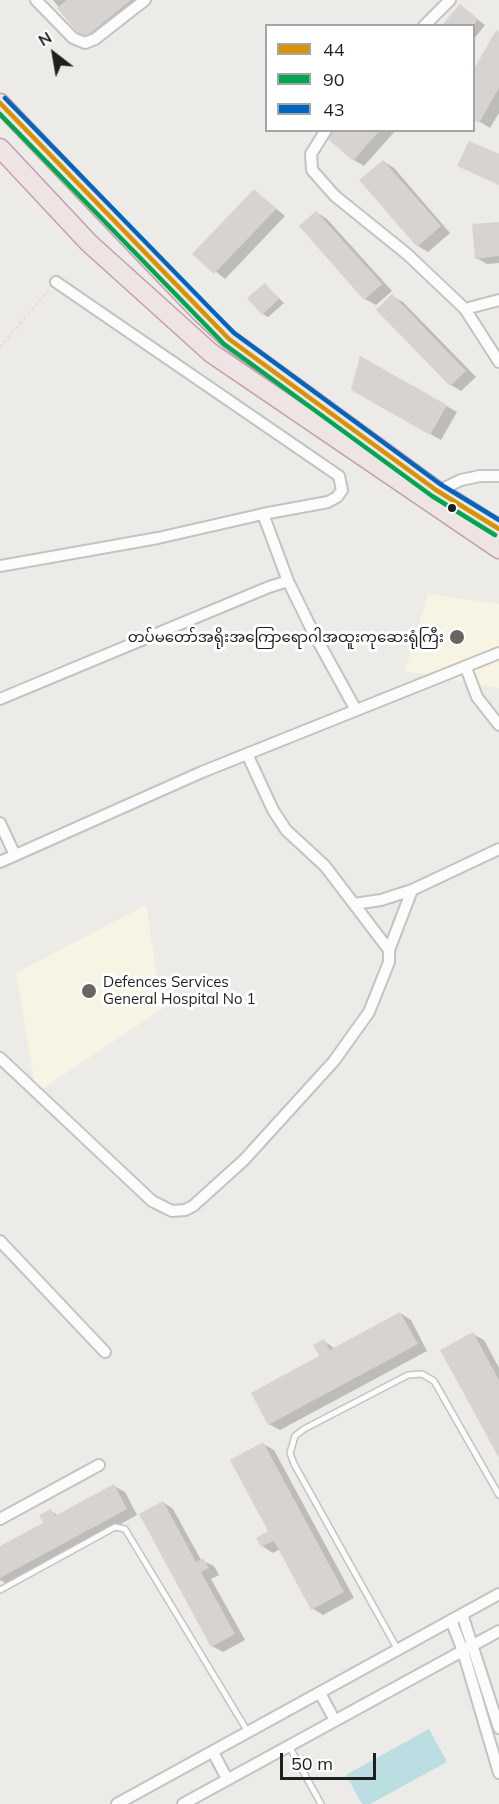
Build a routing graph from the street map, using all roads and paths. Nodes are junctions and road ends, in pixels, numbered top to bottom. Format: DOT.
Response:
graph roads {
  1 [pos="36,0"];
  2 [pos="145,0"];
  3 [pos="450,0"];
  4 [pos="426,24"];
  5 [pos="0,103"];
  6 [pos="325,132"];
  7 [pos="4,153"];
  8 [pos="56,282"];
  9 [pos="499,300"];
  10 [pos="465,309"];
  11 [pos="0,347"];
  12 [pos="499,362"];
  13 [pos="499,476"];
  14 [pos="432,496"];
  15 [pos="263,514"];
  16 [pos="499,530"];
  17 [pos="499,549"];
  18 [pos="0,566"];
  19 [pos="288,582"];
  20 [pos="499,653"];
  21 [pos="466,668"];
  22 [pos="0,699"];
  23 [pos="356,710"];
  24 [pos="499,725"];
  25 [pos="247,754"];
  26 [pos="0,823"];
  27 [pos="499,849"];
  28 [pos="15,855"];
  29 [pos="0,862"];
  30 [pos="412,890"];
  31 [pos="354,904"];
  32 [pos="388,950"];
  33 [pos="0,1058"];
  34 [pos="0,1241"];
  35 [pos="105,1352"];
  36 [pos="99,1465"];
  37 [pos="499,1495"];
  38 [pos="0,1519"];
  39 [pos="0,1590"];
  40 [pos="499,1594"];
  41 [pos="462,1614"];
  42 [pos="451,1620"];
  43 [pos="499,1631"];
  44 [pos="468,1648"];
  45 [pos="398,1650"];
  46 [pos="320,1694"];
  47 [pos="334,1719"];
  48 [pos="499,1728"];
  49 [pos="249,1732"];
  50 [pos="289,1746"];
  51 [pos="213,1752"];
  52 [pos="499,1773"];
  53 [pos="227,1779"];
  54 [pos="123,1803"];
  55 [pos="183,1804"];
  56 [pos="321,1804"];
  1 -- 2 [label="street"];
  3 -- 4 [label="street"];
  5 -- 14 [label="highway"];
  6 -- 10 [label="street"];
  7 -- 14 [label="highway"];
  8 -- 11 [label="path"];
  8 -- 15 [label="street"];
  9 -- 10 [label="street"];
  10 -- 12 [label="street"];
  13 -- 14 [label="street"];
  14 -- 16 [label="highway"];
  14 -- 17 [label="highway"];
  15 -- 18 [label="street"];
  15 -- 19 [label="street"];
  19 -- 22 [label="street"];
  19 -- 23 [label="street"];
  20 -- 21 [label="street"];
  21 -- 23 [label="street"];
  21 -- 24 [label="street"];
  23 -- 25 [label="street"];
  25 -- 28 [label="street"];
  25 -- 31 [label="street"];
  26 -- 28 [label="street"];
  27 -- 30 [label="street"];
  28 -- 29 [label="street"];
  30 -- 31 [label="street"];
  30 -- 32 [label="street"];
  31 -- 32 [label="street"];
  32 -- 33 [label="street"];
  34 -- 35 [label="street"];
  36 -- 38 [label="street"];
  37 -- 45 [label="lane"];
  39 -- 49 [label="lane"];
  40 -- 41 [label="street"];
  41 -- 42 [label="street"];
  41 -- 44 [label="street"];
  42 -- 44 [label="street"];
  42 -- 45 [label="street"];
  43 -- 44 [label="street"];
  44 -- 47 [label="street"];
  44 -- 48 [label="street"];
  44 -- 52 [label="street"];
  45 -- 46 [label="street"];
  46 -- 47 [label="street"];
  46 -- 49 [label="street"];
  47 -- 50 [label="street"];
  49 -- 51 [label="street"];
  50 -- 53 [label="street"];
  50 -- 56 [label="lane"];
  51 -- 53 [label="street"];
  51 -- 54 [label="street"];
  53 -- 55 [label="street"];
}
